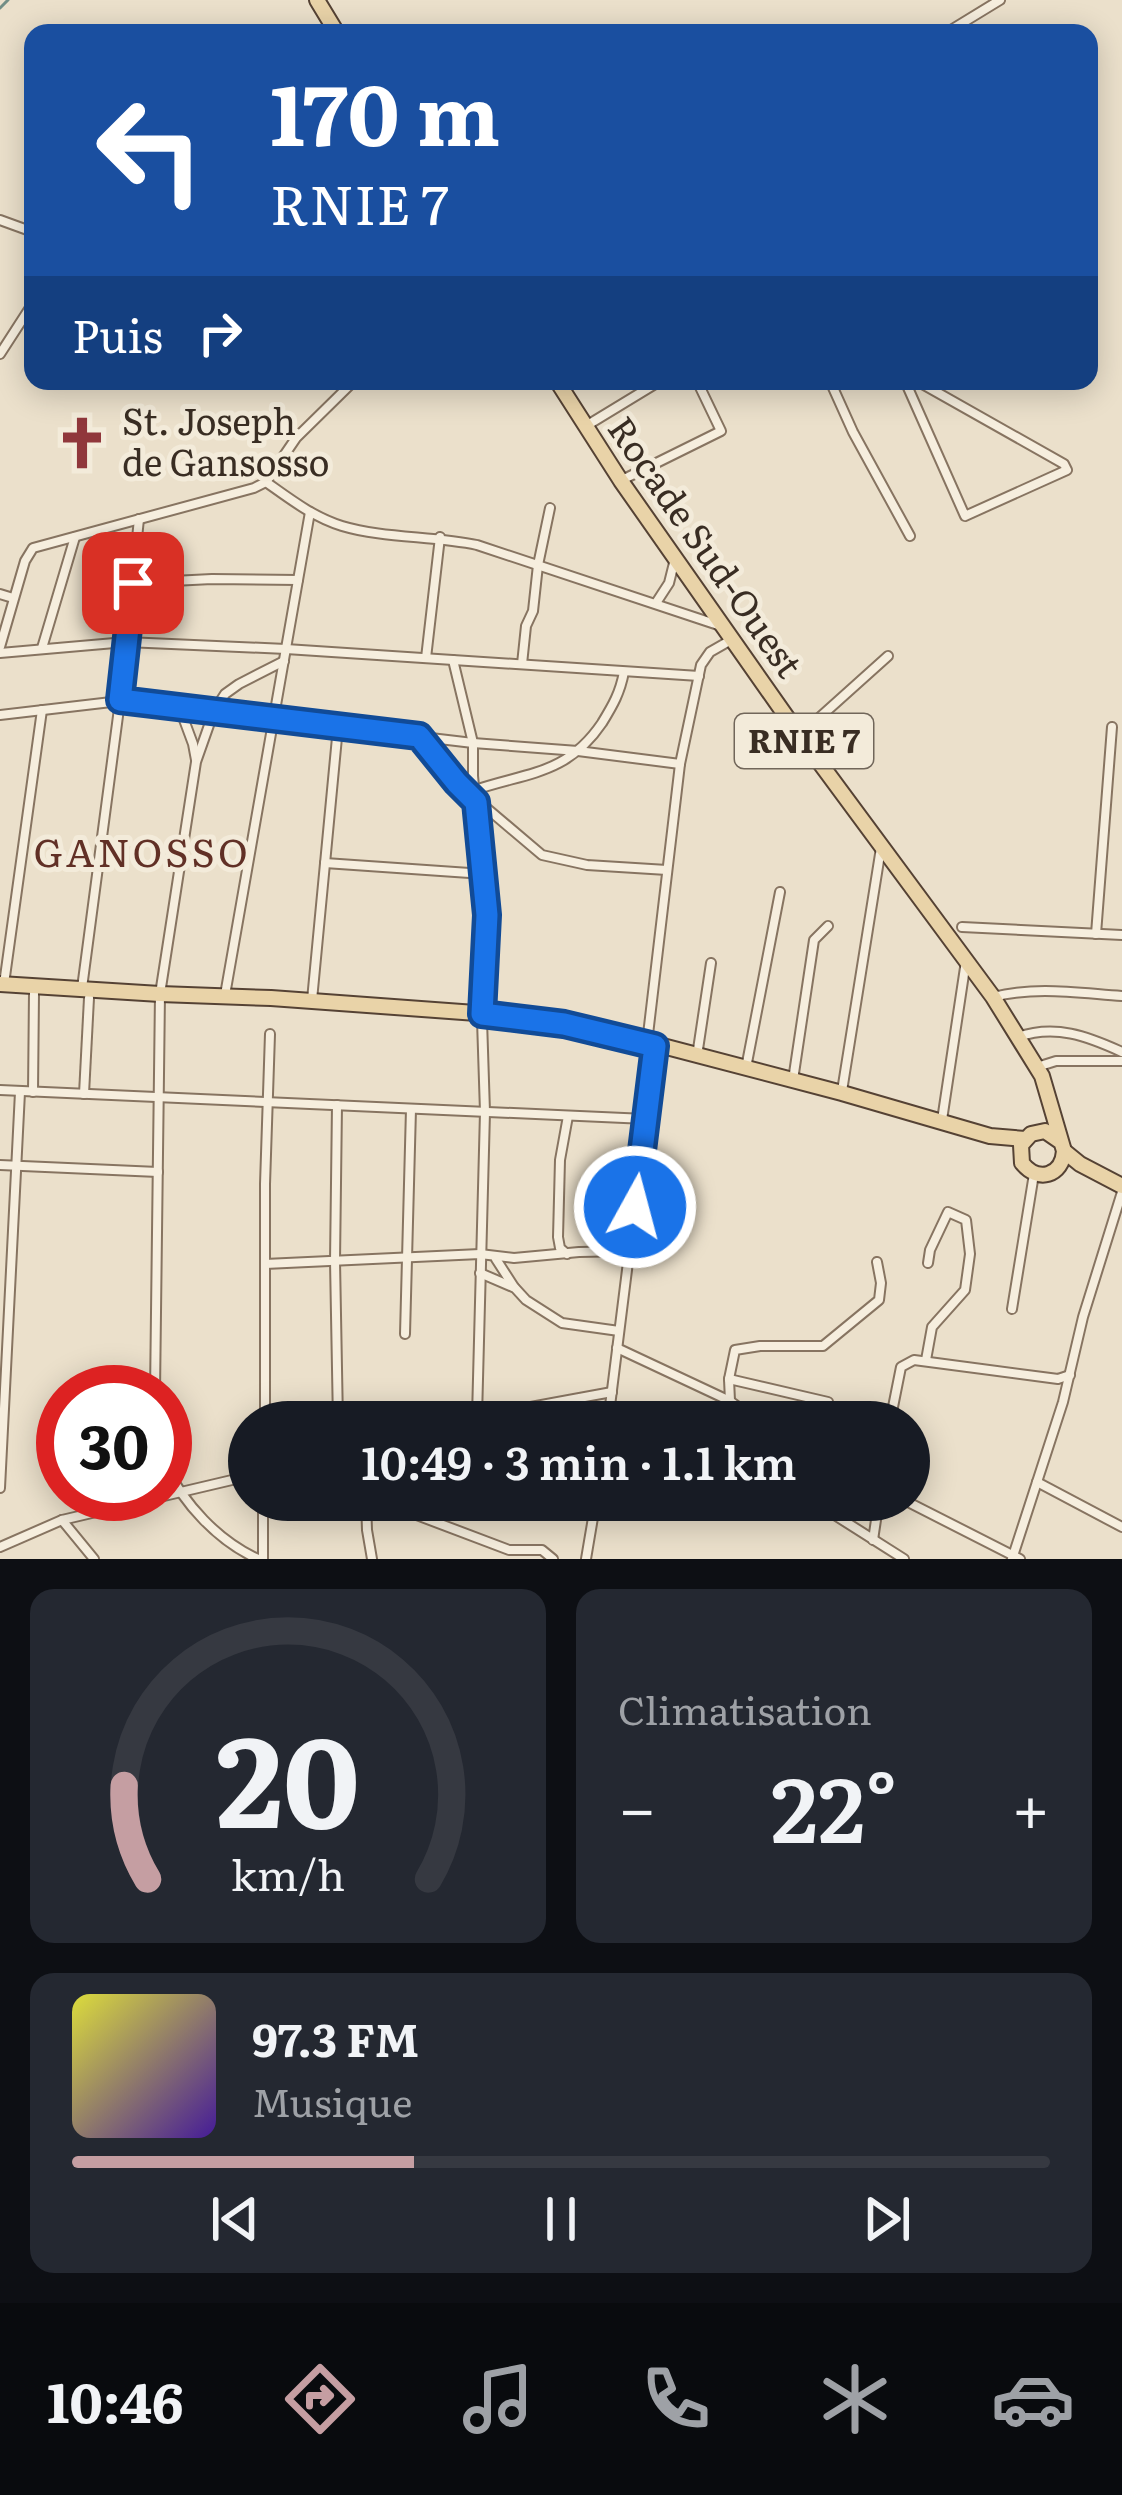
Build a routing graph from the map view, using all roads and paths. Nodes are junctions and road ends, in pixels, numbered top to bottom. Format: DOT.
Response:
graph roads {
  1 [pos="1000,0"];
  2 [pos="961,24"];
  3 [pos="24,317"];
  4 [pos="0,355"];
  5 [pos="346,390"];
  6 [pos="562,390"];
  7 [pos="645,390"];
  8 [pos="702,390"];
  9 [pos="834,390"];
  10 [pos="909,390"];
  11 [pos="933,390"];
  12 [pos="584,427"];
  13 [pos="621,481"];
  14 [pos="266,482"];
  15 [pos="550,508"];
  16 [pos="310,512"];
  17 [pos="139,519"];
  18 [pos="910,536"];
  19 [pos="75,537"];
  20 [pos="440,538"];
  21 [pos="676,558"];
  22 [pos="538,566"];
  23 [pos="298,580"];
  24 [pos="133,583"];
  25 [pos="0,594"];
  26 [pos="14,598"];
  27 [pos="656,603"];
  28 [pos="729,633"];
  29 [pos="126,642"];
  30 [pos="42,648"];
  31 [pos="286,649"];
  32 [pos="0,650"];
  33 [pos="888,656"];
  34 [pos="426,658"];
  35 [pos="453,660"];
  36 [pos="284,661"];
  37 [pos="522,664"];
  38 [pos="624,672"];
  39 [pos="700,676"];
  40 [pos="120,700"];
  41 [pos="180,709"];
  42 [pos="42,710"];
  43 [pos="214,710"];
  44 [pos="0,715"];
  45 [pos="273,719"];
  46 [pos="338,727"];
  47 [pos="1112,727"];
  48 [pos="419,736"];
  49 [pos="800,736"];
  50 [pos="473,743"];
  51 [pos="578,751"];
  52 [pos="196,762"];
  53 [pos="680,764"];
  54 [pos="471,791"];
  55 [pos="476,802"];
  56 [pos="881,848"];
  57 [pos="326,863"];
  58 [pos="667,870"];
  59 [pos="484,874"];
  60 [pos="780,892"];
  61 [pos="0,900"];
  62 [pos="15,902"];
  63 [pos="829,926"];
  64 [pos="962,927"];
  65 [pos="1096,934"];
  66 [pos="1122,935"];
  67 [pos="966,961"];
  68 [pos="711,963"];
  69 [pos="1,986"];
  70 [pos="34,993"];
  71 [pos="86,993"];
  72 [pos="225,996"];
  73 [pos="1122,996"];
  74 [pos="993,997"];
  75 [pos="160,998"];
  76 [pos="312,1001"];
  77 [pos="482,1017"];
  78 [pos="270,1034"];
  79 [pos="1018,1036"];
  80 [pos="652,1047"];
  81 [pos="697,1056"];
  82 [pos="1122,1056"];
  83 [pos="1037,1067"];
  84 [pos="745,1070"];
  85 [pos="793,1081"];
  86 [pos="0,1090"];
  87 [pos="33,1091"];
  88 [pos="20,1092"];
  89 [pos="842,1093"];
  90 [pos="84,1094"];
  91 [pos="159,1097"];
  92 [pos="1049,1101"];
  93 [pos="268,1102"];
  94 [pos="337,1105"];
  95 [pos="411,1109"];
  96 [pos="485,1112"];
  97 [pos="568,1116"];
  98 [pos="646,1119"];
  99 [pos="941,1120"];
  100 [pos="1031,1135"];
  101 [pos="1063,1146"];
  102 [pos="1020,1156"];
  103 [pos="0,1165"];
  104 [pos="16,1166"];
  105 [pos="1058,1168"];
  106 [pos="158,1172"];
  107 [pos="1034,1174"];
  108 [pos="1099,1174"];
  109 [pos="1121,1194"];
  110 [pos="629,1251"];
  111 [pos="480,1254"];
  112 [pos="568,1255"];
  113 [pos="407,1258"];
  114 [pos="496,1258"];
  115 [pos="335,1261"];
  116 [pos="877,1262"];
  117 [pos="928,1263"];
  118 [pos="265,1264"];
  119 [pos="480,1273"];
  120 [pos="515,1288"];
  121 [pos="1012,1309"];
  122 [pos="619,1331"];
  123 [pos="404,1334"];
  124 [pos="617,1348"];
  125 [pos="926,1360"];
  126 [pos="155,1365"];
  127 [pos="1071,1374"];
  128 [pos="729,1379"];
  129 [pos="612,1391"];
  130 [pos="265,1401"];
  131 [pos="338,1401"];
  132 [pos="477,1401"];
  133 [pos="560,1401"];
  134 [pos="611,1401"];
  135 [pos="730,1401"];
  136 [pos="824,1401"];
  137 [pos="894,1401"];
  138 [pos="228,1481"];
  139 [pos="1037,1482"];
  140 [pos="0,1488"];
  141 [pos="192,1489"];
  142 [pos="192,1506"];
  143 [pos="930,1514"];
  144 [pos="60,1521"];
  145 [pos="63,1521"];
  146 [pos="262,1521"];
  147 [pos="367,1521"];
  148 [pos="432,1521"];
  149 [pos="592,1521"];
  150 [pos="844,1521"];
  151 [pos="876,1521"];
  152 [pos="1122,1527"];
  153 [pos="873,1540"];
  154 [pos="0,1547"];
  155 [pos="1015,1558"];
  156 [pos="94,1559"];
  157 [pos="260,1559"];
  158 [pos="372,1559"];
  159 [pos="553,1559"];
  160 [pos="586,1559"];
  161 [pos="904,1559"];
  1 -- 2 [label="street"];
  3 -- 4 [label="street"];
  5 -- 14 [label="street"];
  6 -- 12 [label="main road, Rocade Sud-Ouest / RNIE 7"];
  7 -- 12 [label="street"];
  8 -- 13 [label="street"];
  9 -- 18 [label="street"];
  10 -- 11 [label="street"];
  12 -- 13 [label="main road, Rocade Sud-Ouest / RNIE 7"];
  13 -- 21 [label="main road, Rocade Sud-Ouest / RNIE 7"];
  14 -- 16 [label="street"];
  14 -- 17 [label="street"];
  15 -- 22 [label="street"];
  16 -- 20 [label="street"];
  16 -- 23 [label="street"];
  17 -- 19 [label="street"];
  17 -- 24 [label="street"];
  19 -- 26 [label="street"];
  19 -- 30 [label="street"];
  20 -- 22 [label="street"];
  20 -- 34 [label="street"];
  21 -- 27 [label="street"];
  21 -- 28 [label="main road, Rocade Sud-Ouest / RNIE 7"];
  22 -- 27 [label="street"];
  22 -- 37 [label="street"];
  23 -- 24 [label="street"];
  23 -- 31 [label="street"];
  24 -- 29 [label="street"];
  25 -- 26 [label="street"];
  26 -- 32 [label="street"];
  27 -- 28 [label="street"];
  28 -- 39 [label="street"];
  28 -- 49 [label="main road, Rocade Sud-Ouest / RNIE 7"];
  29 -- 30 [label="street"];
  29 -- 31 [label="street"];
  29 -- 40 [label="street"];
  30 -- 32 [label="street"];
  31 -- 34 [label="street"];
  31 -- 36 [label="street"];
  33 -- 49 [label="street"];
  34 -- 35 [label="street"];
  35 -- 37 [label="street"];
  35 -- 50 [label="street"];
  36 -- 43 [label="street"];
  36 -- 45 [label="street"];
  37 -- 38 [label="street"];
  38 -- 39 [label="street"];
  38 -- 51 [label="street"];
  39 -- 53 [label="street"];
  40 -- 41 [label="street"];
  40 -- 42 [label="street"];
  40 -- 71 [label="street"];
  41 -- 43 [label="street"];
  41 -- 52 [label="street"];
  42 -- 44 [label="street"];
  42 -- 62 [label="street"];
  43 -- 45 [label="street"];
  43 -- 52 [label="street"];
  45 -- 46 [label="street"];
  45 -- 72 [label="street"];
  46 -- 48 [label="street"];
  46 -- 57 [label="street"];
  47 -- 65 [label="street"];
  48 -- 50 [label="street"];
  48 -- 54 [label="street"];
  49 -- 56 [label="main road, Rocade Sud-Ouest / RNIE 7"];
  50 -- 51 [label="street"];
  50 -- 54 [label="street"];
  51 -- 53 [label="street"];
  51 -- 54 [label="street"];
  52 -- 75 [label="street"];
  53 -- 58 [label="street"];
  54 -- 55 [label="street"];
  55 -- 58 [label="street"];
  55 -- 59 [label="street"];
  56 -- 67 [label="main road, Rocade Sud-Ouest / RNIE 7"];
  56 -- 89 [label="street"];
  57 -- 59 [label="street"];
  57 -- 76 [label="street"];
  58 -- 80 [label="street"];
  59 -- 77 [label="street"];
  60 -- 84 [label="street"];
  61 -- 62 [label="street"];
  62 -- 69 [label="street"];
  63 -- 85 [label="street"];
  64 -- 65 [label="street"];
  65 -- 66 [label="street"];
  67 -- 74 [label="main road, Rocade Sud-Ouest / RNIE 7"];
  67 -- 99 [label="street"];
  68 -- 81 [label="street"];
  69 -- 70 [label="main road"];
  69 -- 71 [label="main road"];
  70 -- 71 [label="main road"];
  70 -- 87 [label="street"];
  71 -- 75 [label="main road"];
  71 -- 90 [label="street"];
  72 -- 75 [label="main road"];
  72 -- 76 [label="main road"];
  73 -- 74 [label="street"];
  74 -- 79 [label="main road, Rocade Sud-Ouest / RNIE 7"];
  75 -- 77 [label="main road"];
  75 -- 91 [label="street"];
  76 -- 77 [label="main road"];
  77 -- 80 [label="main road"];
  77 -- 96 [label="street"];
  78 -- 93 [label="street"];
  79 -- 82 [label="street"];
  79 -- 83 [label="main road, Rocade Sud-Ouest / RNIE 7"];
  80 -- 81 [label="main road"];
  80 -- 98 [label="street"];
  80 -- 102 [label="main road"];
  81 -- 84 [label="main road"];
  82 -- 83 [label="street"];
  83 -- 92 [label="main road, Rocade Sud-Ouest / RNIE 7"];
  84 -- 85 [label="main road"];
  85 -- 89 [label="main road"];
  86 -- 88 [label="street"];
  87 -- 88 [label="street"];
  87 -- 90 [label="street"];
  88 -- 104 [label="street"];
  89 -- 99 [label="main road"];
  90 -- 91 [label="street"];
  91 -- 93 [label="street"];
  91 -- 106 [label="street"];
  92 -- 100 [label="main road"];
  92 -- 101 [label="main road, Rocade Sud-Ouest"];
  93 -- 94 [label="street"];
  93 -- 118 [label="street"];
  94 -- 95 [label="street"];
  94 -- 115 [label="street"];
  95 -- 96 [label="street"];
  95 -- 113 [label="street"];
  96 -- 97 [label="street"];
  96 -- 111 [label="street"];
  97 -- 98 [label="street"];
  97 -- 112 [label="street"];
  98 -- 110 [label="street"];
  99 -- 100 [label="main road"];
  100 -- 101 [label="main road"];
  100 -- 102 [label="main road"];
  101 -- 105 [label="main road"];
  101 -- 108 [label="main road"];
  102 -- 107 [label="main road"];
  103 -- 104 [label="street"];
  104 -- 106 [label="street"];
  104 -- 140 [label="street"];
  105 -- 107 [label="main road"];
  105 -- 108 [label="main road"];
  106 -- 126 [label="street"];
  107 -- 121 [label="street"];
  108 -- 109 [label="main road"];
  109 -- 127 [label="street"];
  110 -- 112 [label="street"];
  110 -- 122 [label="street"];
  111 -- 113 [label="street"];
  111 -- 114 [label="street"];
  111 -- 119 [label="street"];
  112 -- 114 [label="street"];
  113 -- 115 [label="street"];
  113 -- 123 [label="street"];
  114 -- 120 [label="street"];
  115 -- 118 [label="street"];
  115 -- 131 [label="street"];
  116 -- 128 [label="street"];
  117 -- 125 [label="street"];
  118 -- 130 [label="street"];
  119 -- 120 [label="street"];
  119 -- 132 [label="street"];
  120 -- 122 [label="street"];
  122 -- 124 [label="street"];
  124 -- 129 [label="street"];
  124 -- 135 [label="street"];
  125 -- 127 [label="street"];
  125 -- 137 [label="street"];
  127 -- 139 [label="street"];
  128 -- 135 [label="street"];
  128 -- 136 [label="street"];
  129 -- 133 [label="street"];
  129 -- 134 [label="street"];
  138 -- 141 [label="street"];
  139 -- 152 [label="street"];
  139 -- 155 [label="street"];
  142 -- 157 [label="street"];
  143 -- 155 [label="street"];
  144 -- 154 [label="street"];
  145 -- 156 [label="street"];
  146 -- 157 [label="street"];
  147 -- 158 [label="street"];
  148 -- 159 [label="street"];
  149 -- 160 [label="street"];
  150 -- 153 [label="street"];
  151 -- 153 [label="street"];
  153 -- 161 [label="street"];
}
